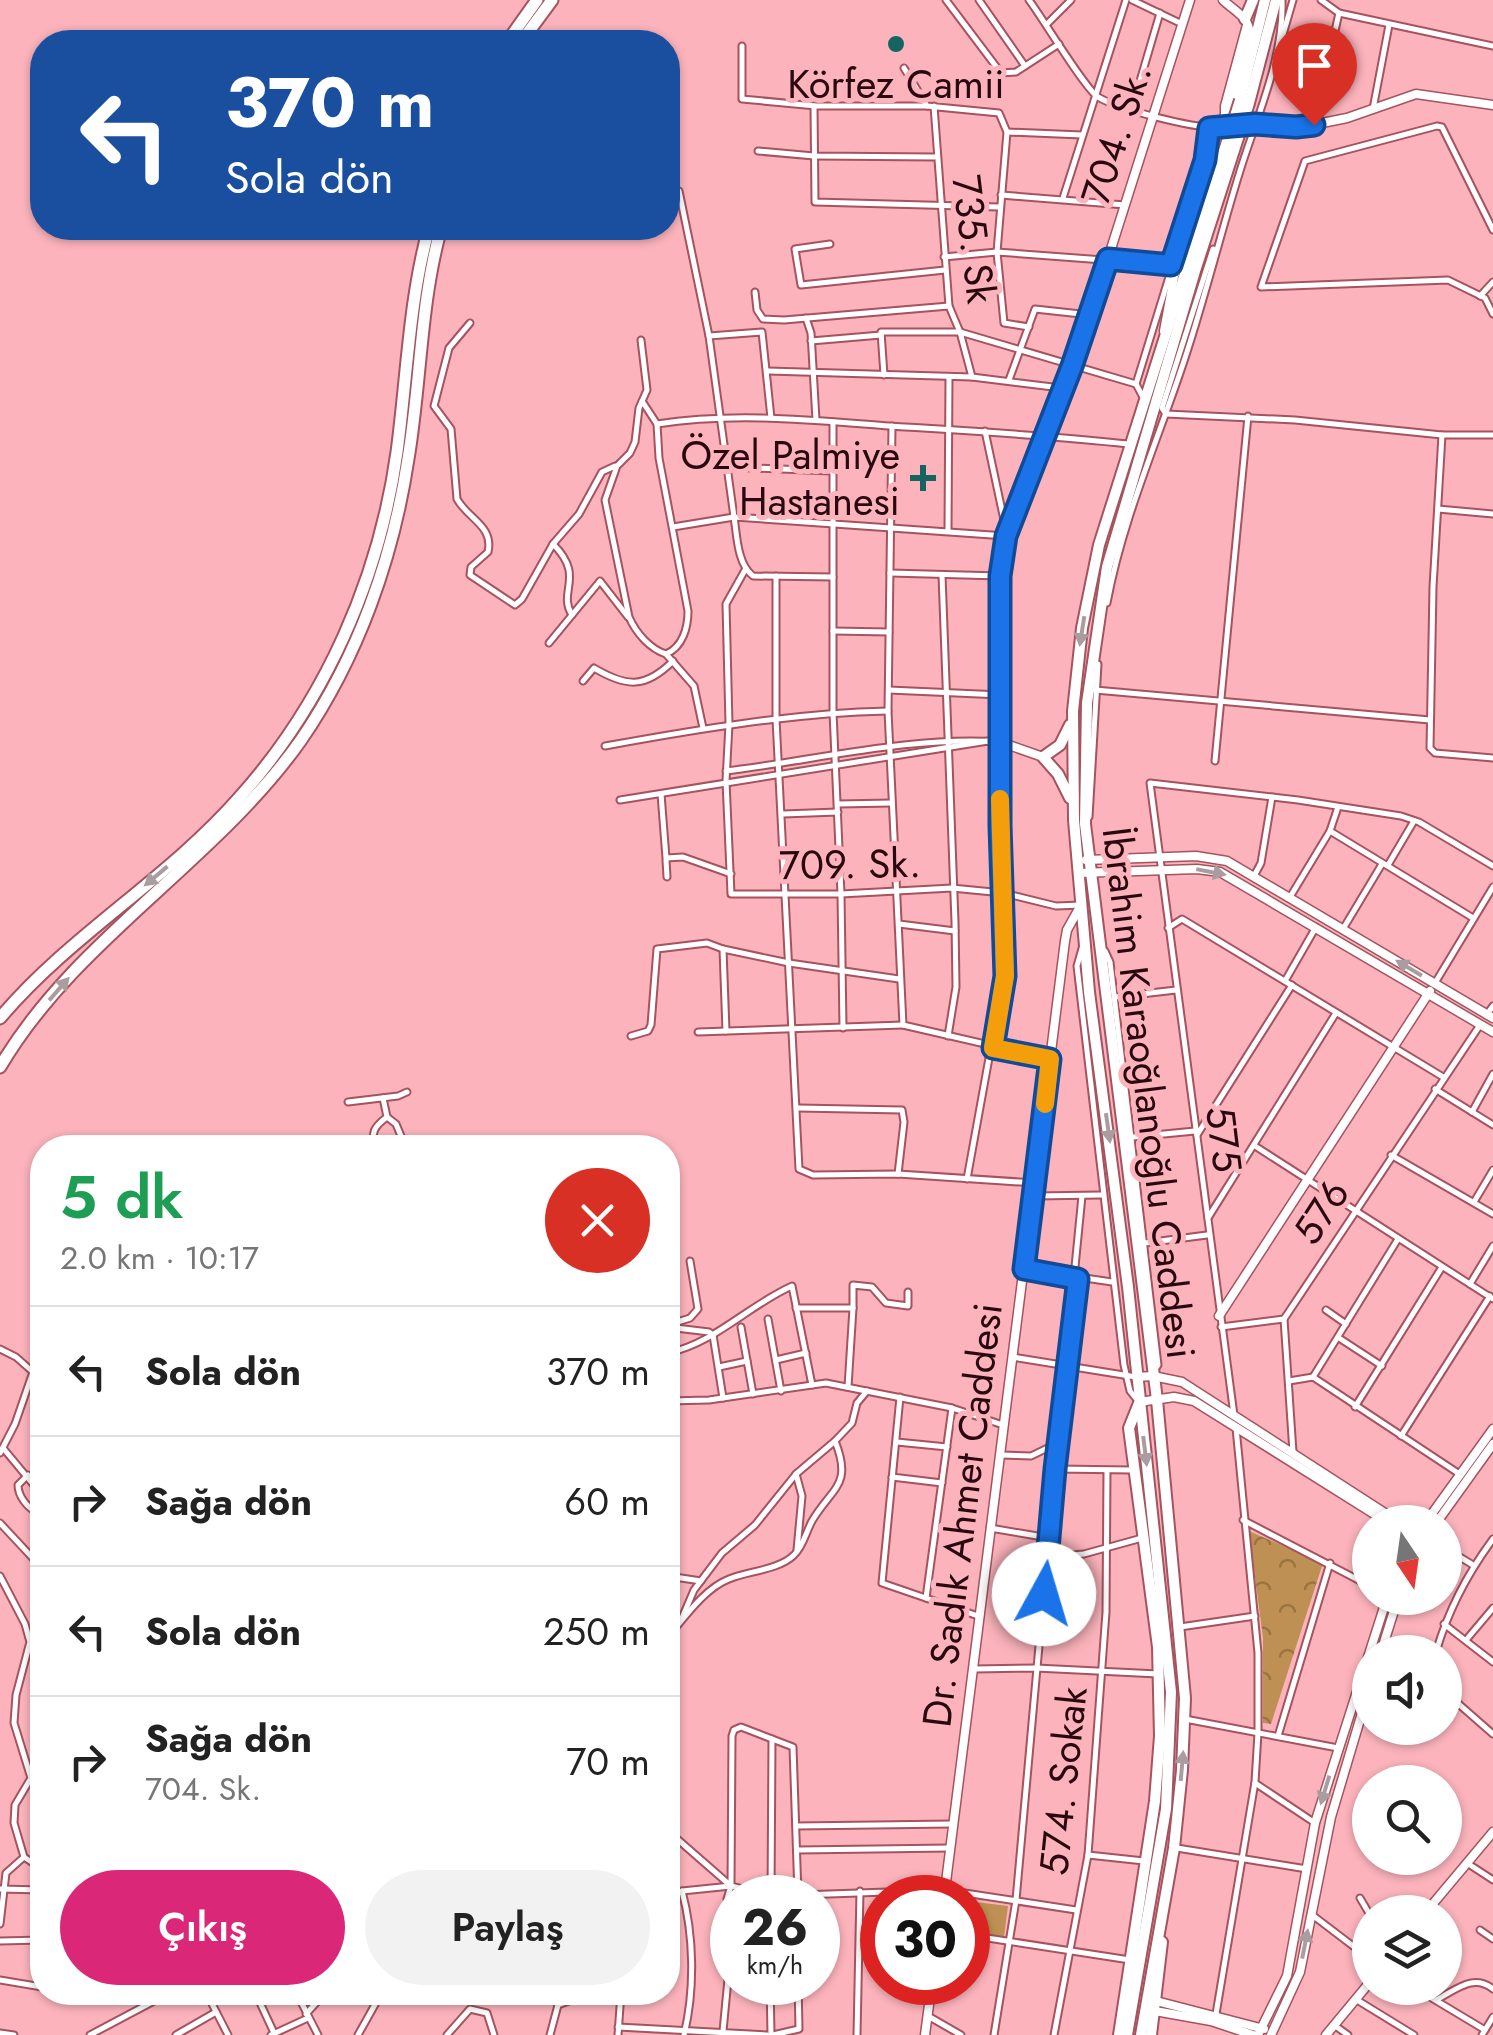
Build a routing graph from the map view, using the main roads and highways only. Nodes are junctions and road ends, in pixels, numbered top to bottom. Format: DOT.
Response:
graph roads {
  1 [pos="537,0"];
  2 [pos="552,0"];
  3 [pos="1253,0"];
  4 [pos="1266,0"];
  5 [pos="1279,0"];
  6 [pos="1246,22"];
  7 [pos="516,30"];
  8 [pos="530,30"];
  9 [pos="1245,101"];
  10 [pos="1229,133"];
  11 [pos="426,240"];
  12 [pos="438,240"];
  13 [pos="1073,720"];
  14 [pos="1073,805"];
  15 [pos="1084,866"];
  16 [pos="0,1018"];
  17 [pos="0,1067"];
  18 [pos="1139,1402"];
  19 [pos="1168,1884"];
  20 [pos="1123,2035"];
  21 [pos="1141,2035"];
  22 [pos="1151,2035"];
  1 -- 7 [label="highway"];
  2 -- 8 [label="highway"];
  3 -- 6 [label="highway"];
  4 -- 9 [label="highway, İbrahim Karaoğlanoğlu Caddesi"];
  5 -- 9 [label="highway, İbrahim Karaoğlanoğlu Caddesi"];
  9 -- 10 [label="highway, İbrahim Karaoğlanoğlu Caddesi, bridge"];
  10 -- 13 [label="highway, İbrahim Karaoğlanoğlu Caddesi, one-way"];
  10 -- 15 [label="highway, İbrahim Karaoğlanoğlu Caddesi"];
  11 -- 16 [label="highway, one-way"];
  17 -- 12 [label="highway, one-way"];
  13 -- 14 [label="highway, İbrahim Karaoğlanoğlu Caddesi"];
  13 -- 14 [label="highway"];
  14 -- 15 [label="highway, İbrahim Karaoğlanoğlu Caddesi"];
  15 -- 18 [label="highway, İbrahim Karaoğlanoğlu Caddesi, one-way"];
  19 -- 15 [label="highway, İbrahim Karaoğlanoğlu Caddesi, one-way"];
  18 -- 20 [label="highway, İbrahim Karaoğlanoğlu Caddesi, one-way"];
  18 -- 20 [label="highway"];
  19 -- 21 [label="highway, İbrahim Karaoğlanoğlu Caddesi"];
  19 -- 22 [label="highway"];
}
